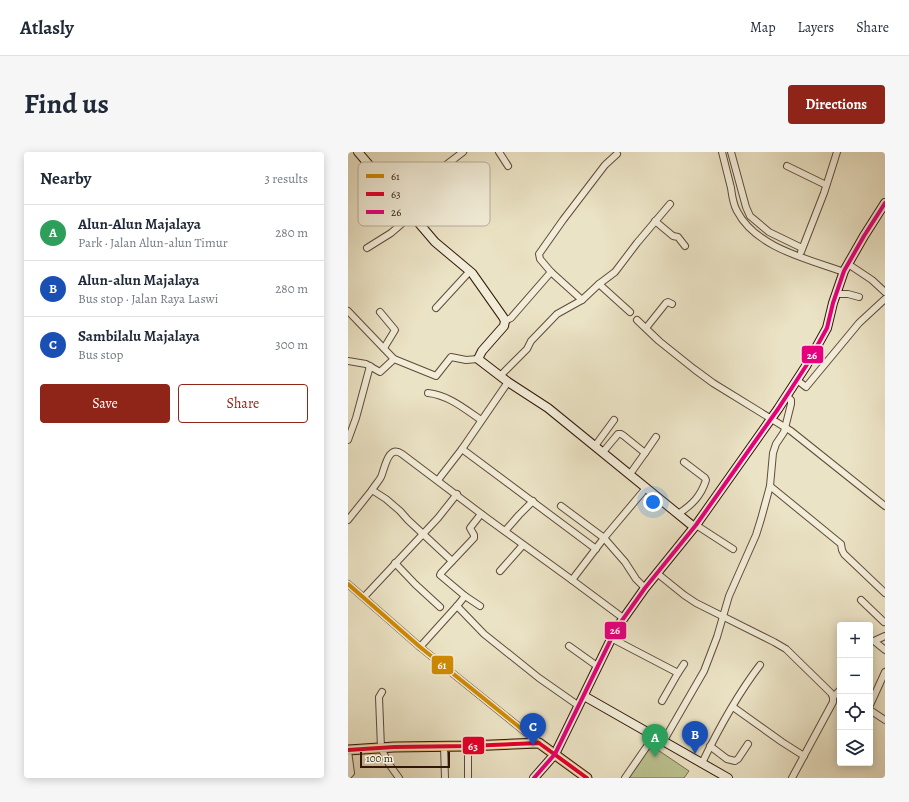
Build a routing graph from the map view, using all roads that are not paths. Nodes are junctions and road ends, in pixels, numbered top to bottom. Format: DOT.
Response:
graph roads {
  1 [pos="358,152"];
  2 [pos="463,152"];
  3 [pos="499,152"];
  4 [pos="722,152"];
  5 [pos="731,152"];
  6 [pos="837,152"];
  7 [pos="617,153"];
  8 [pos="367,162"];
  9 [pos="450,162"];
  10 [pos="508,166"];
  11 [pos="787,166"];
  12 [pos="826,185"];
  13 [pos="885,203"];
  14 [pos="670,204"];
  15 [pos="655,222"];
  16 [pos="399,226"];
  17 [pos="421,226"];
  18 [pos="758,231"];
  19 [pos="685,246"];
  20 [pos="368,248"];
  21 [pos="802,254"];
  22 [pos="846,269"];
  23 [pos="470,271"];
  24 [pos="551,272"];
  25 [pos="599,284"];
  26 [pos="885,292"];
  27 [pos="836,294"];
  28 [pos="859,297"];
  29 [pos="582,300"];
  30 [pos="883,302"];
  31 [pos="672,304"];
  32 [pos="436,308"];
  33 [pos="348,311"];
  34 [pos="380,312"];
  35 [pos="630,312"];
  36 [pos="637,320"];
  37 [pos="505,321"];
  38 [pos="646,328"];
  39 [pos="384,348"];
  40 [pos="394,359"];
  41 [pos="478,359"];
  42 [pos="348,360"];
  43 [pos="370,366"];
  44 [pos="500,376"];
  45 [pos="797,380"];
  46 [pos="508,382"];
  47 [pos="428,393"];
  48 [pos="787,396"];
  49 [pos="771,419"];
  50 [pos="481,420"];
  51 [pos="614,420"];
  52 [pos="785,427"];
  53 [pos="656,437"];
  54 [pos="348,440"];
  55 [pos="595,446"];
  56 [pos="462,449"];
  57 [pos="603,452"];
  58 [pos="645,453"];
  59 [pos="684,462"];
  60 [pos="630,474"];
  61 [pos="438,480"];
  62 [pos="770,486"];
  63 [pos="646,488"];
  64 [pos="372,490"];
  65 [pos="457,494"];
  66 [pos="533,501"];
  67 [pos="561,506"];
  68 [pos="885,506"];
  69 [pos="481,514"];
  70 [pos="682,517"];
  71 [pos="348,520"];
  72 [pos="695,526"];
  73 [pos="505,531"];
  74 [pos="423,534"];
  75 [pos="604,538"];
  76 [pos="524,545"];
  77 [pos="596,549"];
  78 [pos="733,549"];
  79 [pos="452,561"];
  80 [pos="395,563"];
  81 [pos="500,571"];
  82 [pos="658,574"];
  83 [pos="572,580"];
  84 [pos="348,584"];
  85 [pos="644,587"];
  86 [pos="885,593"];
  87 [pos="465,596"];
  88 [pos="364,598"];
  89 [pos="861,600"];
  90 [pos="457,606"];
  91 [pos="480,606"];
  92 [pos="440,607"];
  93 [pos="620,615"];
  94 [pos="723,618"];
  95 [pos="885,622"];
  96 [pos="885,636"];
  97 [pos="611,638"];
  98 [pos="873,641"];
  99 [pos="873,642"];
  100 [pos="569,646"];
  101 [pos="420,647"];
  102 [pos="885,650"];
  103 [pos="593,663"];
  104 [pos="684,664"];
  105 [pos="760,665"];
  106 [pos="885,672"];
  107 [pos="678,673"];
  108 [pos="382,692"];
  109 [pos="837,693"];
  110 [pos="584,696"];
  111 [pos="833,696"];
  112 [pos="873,699"];
  113 [pos="662,700"];
  114 [pos="579,706"];
  115 [pos="733,707"];
  116 [pos="873,712"];
  117 [pos="885,720"];
  118 [pos="654,736"];
  119 [pos="663,742"];
  120 [pos="540,744"];
  121 [pos="748,744"];
  122 [pos="444,746"];
  123 [pos="468,746"];
  124 [pos="710,746"];
  125 [pos="387,747"];
  126 [pos="348,750"];
  127 [pos="554,753"];
  128 [pos="804,756"];
  129 [pos="702,764"];
  130 [pos="349,775"];
  131 [pos="356,778"];
  132 [pos="399,778"];
  133 [pos="445,778"];
  134 [pos="468,778"];
  135 [pos="534,778"];
  136 [pos="587,778"];
  137 [pos="624,778"];
  138 [pos="728,778"];
  139 [pos="792,778"];
  1 -- 8 [label="main road"];
  2 -- 9 [label="street"];
  3 -- 10 [label="street"];
  4 -- 18 [label="street"];
  5 -- 18 [label="street"];
  6 -- 12 [label="street"];
  7 -- 24 [label="street"];
  11 -- 12 [label="street"];
  12 -- 21 [label="street"];
  13 -- 22 [label="main road"];
  14 -- 15 [label="street"];
  15 -- 19 [label="street"];
  15 -- 25 [label="street"];
  16 -- 20 [label="street"];
  17 -- 23 [label="main road"];
  18 -- 21 [label="street"];
  18 -- 21 [label="street"];
  21 -- 22 [label="street"];
  22 -- 26 [label="street"];
  22 -- 27 [label="main road"];
  23 -- 32 [label="street"];
  23 -- 37 [label="main road"];
  24 -- 29 [label="street"];
  24 -- 37 [label="street"];
  25 -- 29 [label="street"];
  25 -- 35 [label="street"];
  27 -- 28 [label="street"];
  27 -- 45 [label="main road"];
  29 -- 44 [label="street"];
  30 -- 45 [label="street"];
  31 -- 38 [label="street"];
  33 -- 39 [label="street"];
  34 -- 39 [label="street"];
  36 -- 38 [label="street"];
  37 -- 41 [label="main road"];
  38 -- 49 [label="street"];
  39 -- 40 [label="street"];
  40 -- 41 [label="street"];
  40 -- 43 [label="street"];
  41 -- 44 [label="main road"];
  42 -- 43 [label="street"];
  43 -- 54 [label="street"];
  44 -- 46 [label="main road"];
  45 -- 48 [label="main road"];
  46 -- 50 [label="street"];
  46 -- 55 [label="main road"];
  47 -- 50 [label="street"];
  48 -- 49 [label="main road"];
  48 -- 52 [label="street"];
  49 -- 52 [label="street"];
  49 -- 72 [label="main road"];
  50 -- 56 [label="street"];
  51 -- 55 [label="street"];
  52 -- 62 [label="street"];
  52 -- 68 [label="street"];
  53 -- 58 [label="street"];
  55 -- 57 [label="main road"];
  56 -- 61 [label="street"];
  56 -- 66 [label="street"];
  57 -- 58 [label="street"];
  57 -- 60 [label="main road"];
  58 -- 60 [label="street"];
  59 -- 70 [label="street"];
  60 -- 63 [label="main road"];
  61 -- 64 [label="street"];
  61 -- 65 [label="street"];
  62 -- 86 [label="street"];
  62 -- 94 [label="street"];
  63 -- 70 [label="main road"];
  63 -- 75 [label="street"];
  64 -- 71 [label="street"];
  64 -- 74 [label="street"];
  65 -- 69 [label="street"];
  65 -- 74 [label="street"];
  66 -- 73 [label="street"];
  66 -- 77 [label="street"];
  67 -- 75 [label="street"];
  69 -- 73 [label="street"];
  69 -- 79 [label="street"];
  70 -- 72 [label="main road"];
  72 -- 78 [label="street"];
  72 -- 82 [label="main road"];
  73 -- 76 [label="street"];
  74 -- 79 [label="street"];
  74 -- 80 [label="street"];
  75 -- 77 [label="street"];
  75 -- 85 [label="street"];
  76 -- 81 [label="street"];
  76 -- 83 [label="street"];
  77 -- 83 [label="street"];
  79 -- 87 [label="street"];
  80 -- 88 [label="street"];
  80 -- 92 [label="street"];
  82 -- 85 [label="main road"];
  82 -- 94 [label="street"];
  83 -- 93 [label="street"];
  84 -- 88 [label="street"];
  85 -- 93 [label="main road"];
  87 -- 90 [label="street"];
  87 -- 91 [label="street"];
  88 -- 101 [label="street"];
  89 -- 95 [label="street"];
  90 -- 101 [label="street"];
  90 -- 114 [label="street"];
  93 -- 97 [label="main road"];
  94 -- 111 [label="street"];
  94 -- 119 [label="street"];
  96 -- 98 [label="street"];
  97 -- 103 [label="main road"];
  97 -- 107 [label="street"];
  99 -- 102 [label="street"];
  100 -- 103 [label="street"];
  101 -- 120 [label="street"];
  103 -- 110 [label="main road"];
  104 -- 107 [label="street"];
  105 -- 115 [label="street"];
  106 -- 112 [label="street"];
  107 -- 113 [label="street"];
  108 -- 125 [label="street"];
  109 -- 111 [label="street"];
  110 -- 114 [label="main road"];
  110 -- 118 [label="main road"];
  111 -- 128 [label="street"];
  114 -- 127 [label="main road"];
  115 -- 124 [label="street"];
  115 -- 128 [label="street"];
  116 -- 117 [label="street"];
  118 -- 119 [label="main road"];
  118 -- 137 [label="street"];
  119 -- 129 [label="main road"];
  120 -- 123 [label="main road"];
  120 -- 127 [label="main road"];
  121 -- 124 [label="street"];
  122 -- 123 [label="main road"];
  122 -- 125 [label="main road"];
  122 -- 133 [label="street"];
  123 -- 134 [label="street"];
  124 -- 129 [label="street"];
  125 -- 126 [label="main road"];
  125 -- 132 [label="street"];
  126 -- 130 [label="street"];
  127 -- 135 [label="main road"];
  127 -- 136 [label="main road"];
  128 -- 139 [label="street"];
  129 -- 138 [label="main road"];
  130 -- 131 [label="street"];
}
